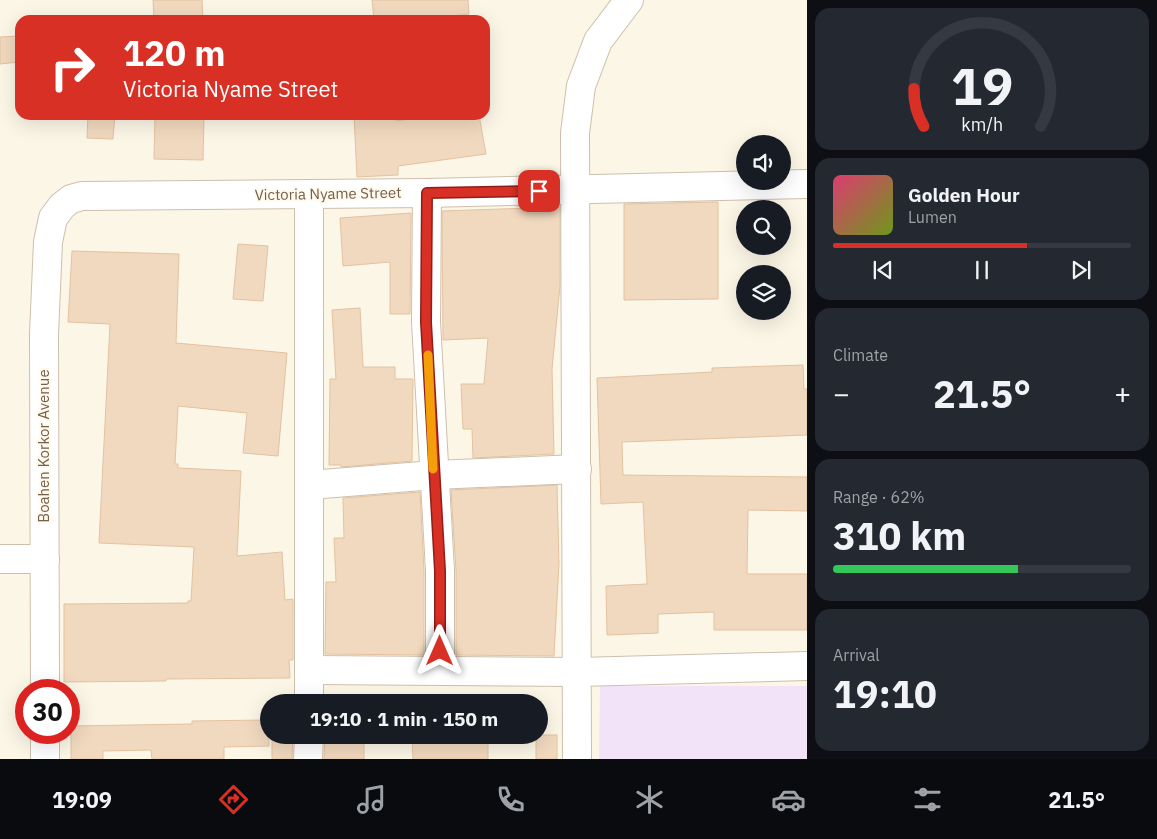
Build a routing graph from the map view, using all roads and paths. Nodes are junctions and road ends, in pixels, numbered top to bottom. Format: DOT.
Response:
graph roads {
  1 [pos="630,0"];
  2 [pos="807,184"];
  3 [pos="576,191"];
  4 [pos="427,193"];
  5 [pos="310,195"];
  6 [pos="62,206"];
  7 [pos="577,469"];
  8 [pos="434,475"];
  9 [pos="310,485"];
  10 [pos="0,559"];
  11 [pos="45,559"];
  12 [pos="807,666"];
  13 [pos="310,670"];
  14 [pos="440,671"];
  15 [pos="578,672"];
  16 [pos="45,679"];
  17 [pos="309,694"];
  18 [pos="45,744"];
  19 [pos="309,744"];
  20 [pos="45,759"];
  21 [pos="308,759"];
  22 [pos="577,759"];
  1 -- 3 [label="street"];
  2 -- 3 [label="street, Victoria Nyame Street"];
  3 -- 4 [label="street, Victoria Nyame Street"];
  3 -- 7 [label="street"];
  4 -- 5 [label="street, Victoria Nyame Street"];
  4 -- 8 [label="street"];
  5 -- 6 [label="street, Victoria Nyame Street"];
  5 -- 9 [label="street"];
  6 -- 11 [label="street, Boahen Korkor Avenue"];
  7 -- 8 [label="street"];
  7 -- 15 [label="street"];
  8 -- 9 [label="street"];
  8 -- 14 [label="street"];
  9 -- 13 [label="street"];
  10 -- 11 [label="street"];
  11 -- 16 [label="street, Boahen Korkor Avenue"];
  12 -- 15 [label="street"];
  13 -- 14 [label="street"];
  13 -- 17 [label="street"];
  14 -- 15 [label="street"];
  15 -- 22 [label="street"];
  18 -- 20 [label="street"];
  19 -- 21 [label="street"];
}
